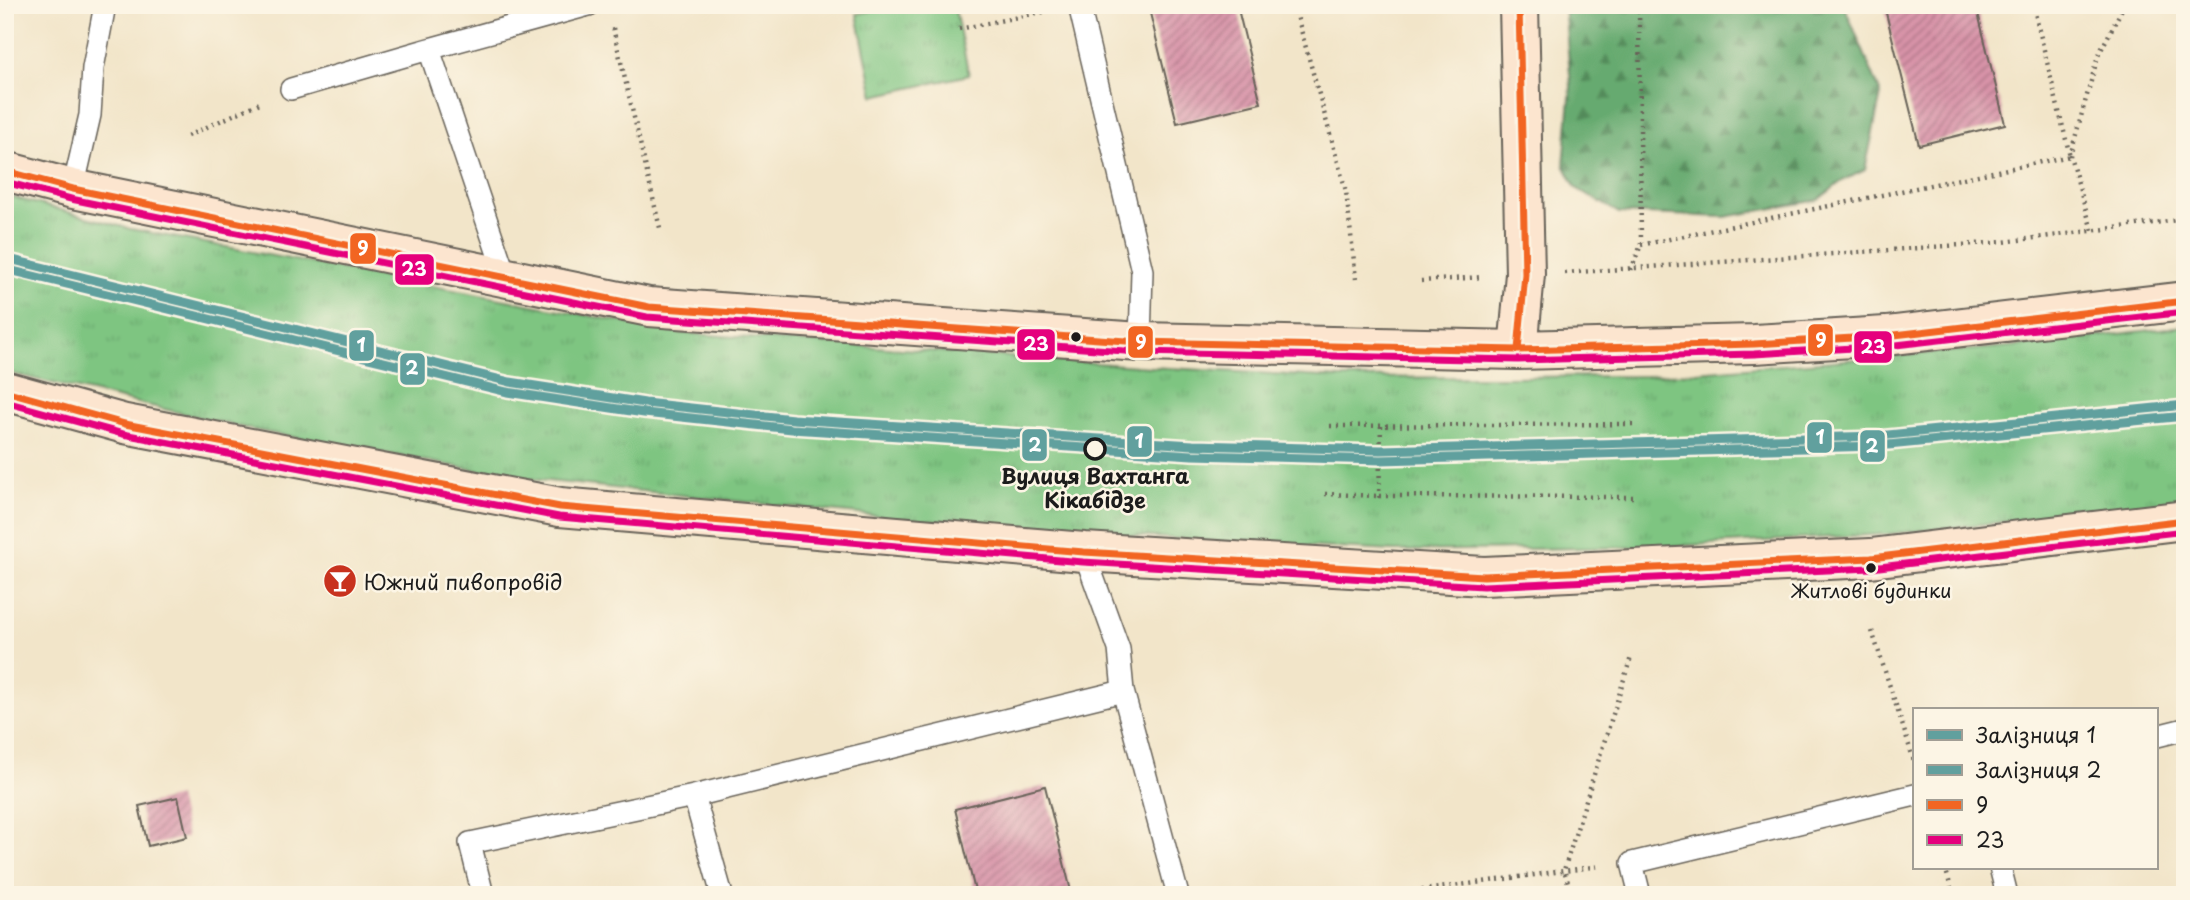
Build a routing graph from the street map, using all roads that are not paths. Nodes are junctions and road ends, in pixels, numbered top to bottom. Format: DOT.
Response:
graph roads {
  1 [pos="105,5"];
  2 [pos="589,5"];
  3 [pos="1519,5"];
  4 [pos="1070,7"];
  5 [pos="429,49"];
  6 [pos="291,89"];
  7 [pos="5,171"];
  8 [pos="73,189"];
  9 [pos="506,278"];
  10 [pos="2185,301"];
  11 [pos="1140,342"];
  12 [pos="1518,350"];
  13 [pos="5,391"];
  14 [pos="2185,520"];
  15 [pos="1084,552"];
  16 [pos="1123,691"];
  17 [pos="2185,729"];
  18 [pos="2158,736"];
  19 [pos="1913,794"];
  20 [pos="694,796"];
  21 [pos="2000,869"];
  22 [pos="483,895"];
  23 [pos="722,895"];
  24 [pos="1178,895"];
  25 [pos="1640,895"];
  26 [pos="2007,895"];
  1 -- 8 [label="lane"];
  2 -- 5 [label="lane"];
  3 -- 12 [label="street"];
  4 -- 11 [label="lane"];
  5 -- 6 [label="lane"];
  5 -- 9 [label="lane"];
  7 -- 8 [label="street"];
  8 -- 9 [label="street"];
  9 -- 11 [label="street"];
  10 -- 12 [label="street"];
  11 -- 12 [label="street"];
  13 -- 15 [label="street"];
  14 -- 15 [label="street"];
  15 -- 16 [label="lane"];
  16 -- 20 [label="lane"];
  16 -- 24 [label="lane"];
  17 -- 18 [label="lane"];
  19 -- 25 [label="lane"];
  20 -- 22 [label="lane"];
  20 -- 23 [label="lane"];
  21 -- 26 [label="lane"];
}
